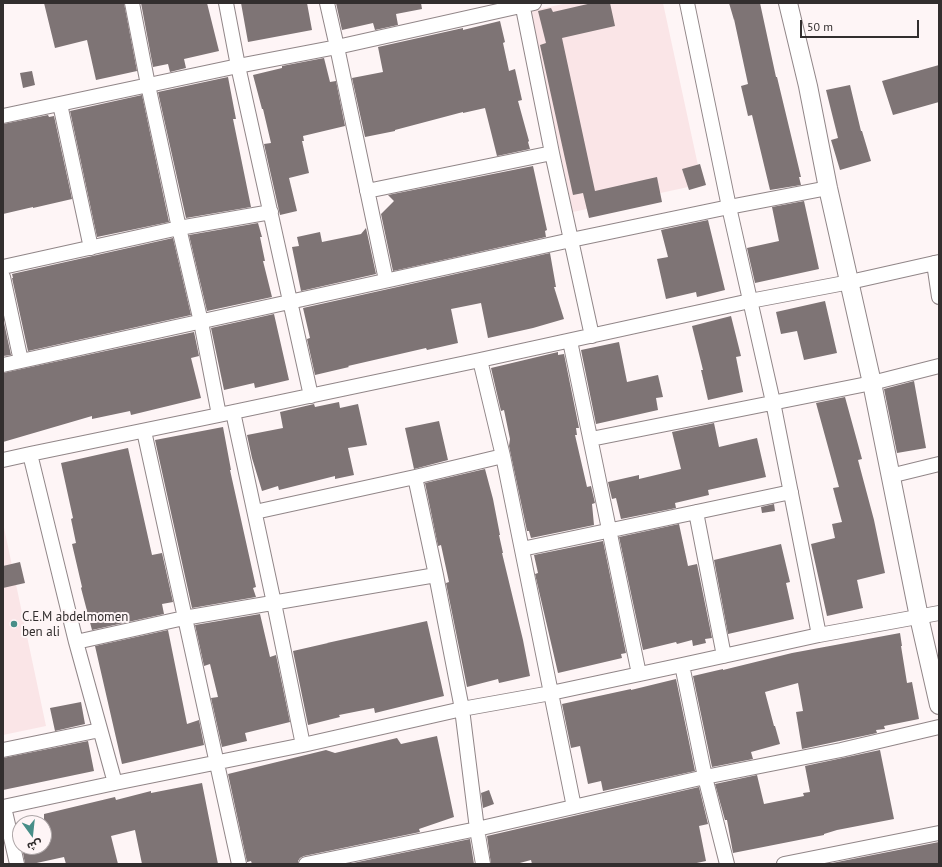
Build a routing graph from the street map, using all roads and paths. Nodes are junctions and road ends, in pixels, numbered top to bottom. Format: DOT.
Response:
graph roads {
  1 [pos="132,3"];
  2 [pos="226,3"];
  3 [pos="327,3"];
  4 [pos="687,3"];
  5 [pos="788,3"];
  6 [pos="526,4"];
  7 [pos="337,47"];
  8 [pos="238,66"];
  9 [pos="148,85"];
  10 [pos="60,104"];
  11 [pos="3,116"];
  12 [pos="552,154"];
  13 [pos="828,188"];
  14 [pos="367,191"];
  15 [pos="729,207"];
  16 [pos="271,212"];
  17 [pos="179,228"];
  18 [pos="571,240"];
  19 [pos="91,248"];
  20 [pos="937,263"];
  21 [pos="3,267"];
  22 [pos="3,277"];
  23 [pos="386,280"];
  24 [pos="850,282"];
  25 [pos="939,297"];
  26 [pos="750,301"];
  27 [pos="290,302"];
  28 [pos="200,322"];
  29 [pos="592,336"];
  30 [pos="570,341"];
  31 [pos="480,360"];
  32 [pos="21,361"];
  33 [pos="3,365"];
  34 [pos="939,366"];
  35 [pos="872,383"];
  36 [pos="311,396"];
  37 [pos="774,402"];
  38 [pos="233,412"];
  39 [pos="219,415"];
  40 [pos="144,431"];
  41 [pos="591,439"];
  42 [pos="30,454"];
  43 [pos="502,456"];
  44 [pos="3,460"];
  45 [pos="939,464"];
  46 [pos="890,476"];
  47 [pos="415,477"];
  48 [pos="791,492"];
  49 [pos="255,512"];
  50 [pos="696,512"];
  51 [pos="610,530"];
  52 [pos="522,549"];
  53 [pos="436,575"];
  54 [pos="274,603"];
  55 [pos="939,613"];
  56 [pos="919,617"];
  57 [pos="184,618"];
  58 [pos="819,635"];
  59 [pos="76,642"];
  60 [pos="724,656"];
  61 [pos="682,665"];
  62 [pos="639,674"];
  63 [pos="552,693"];
  64 [pos="939,705"];
  65 [pos="462,709"];
  66 [pos="939,727"];
  67 [pos="100,730"];
  68 [pos="303,744"];
  69 [pos="3,750"];
  70 [pos="216,763"];
  71 [pos="705,777"];
  72 [pos="115,782"];
  73 [pos="3,807"];
  74 [pos="574,807"];
  75 [pos="477,829"];
  76 [pos="939,833"];
  77 [pos="841,858"];
  78 [pos="17,864"];
  79 [pos="239,864"];
  80 [pos="306,864"];
  81 [pos="483,864"];
  82 [pos="727,864"];
  83 [pos="784,864"];
  1 -- 9 [label="street"];
  2 -- 8 [label="street"];
  3 -- 7 [label="street"];
  4 -- 15 [label="street"];
  5 -- 13 [label="street"];
  6 -- 7 [label="street"];
  6 -- 12 [label="street"];
  7 -- 8 [label="street"];
  7 -- 14 [label="street"];
  8 -- 9 [label="street"];
  8 -- 16 [label="street"];
  9 -- 10 [label="street"];
  9 -- 17 [label="street"];
  10 -- 11 [label="street"];
  10 -- 19 [label="street"];
  12 -- 14 [label="street"];
  12 -- 18 [label="street"];
  13 -- 15 [label="street"];
  13 -- 24 [label="street"];
  14 -- 23 [label="street"];
  15 -- 18 [label="street"];
  15 -- 26 [label="street"];
  16 -- 17 [label="street"];
  16 -- 27 [label="street"];
  17 -- 19 [label="street"];
  17 -- 28 [label="street"];
  18 -- 23 [label="street"];
  18 -- 29 [label="street"];
  19 -- 21 [label="street"];
  20 -- 24 [label="street"];
  20 -- 25 [label="street"];
  22 -- 32 [label="street"];
  23 -- 27 [label="street"];
  24 -- 26 [label="street"];
  24 -- 35 [label="street"];
  26 -- 29 [label="street"];
  26 -- 37 [label="street"];
  27 -- 28 [label="street"];
  27 -- 36 [label="street"];
  28 -- 32 [label="street"];
  28 -- 39 [label="street"];
  29 -- 30 [label="street"];
  30 -- 31 [label="street"];
  30 -- 41 [label="street"];
  31 -- 36 [label="street"];
  31 -- 43 [label="street"];
  32 -- 33 [label="street"];
  34 -- 35 [label="street"];
  35 -- 37 [label="street"];
  35 -- 46 [label="street"];
  36 -- 38 [label="street"];
  37 -- 41 [label="street"];
  37 -- 48 [label="street"];
  38 -- 39 [label="street"];
  38 -- 49 [label="street"];
  39 -- 40 [label="street"];
  40 -- 42 [label="street"];
  40 -- 57 [label="street"];
  41 -- 51 [label="street"];
  42 -- 44 [label="street"];
  42 -- 59 [label="street"];
  43 -- 47 [label="street"];
  43 -- 52 [label="street"];
  45 -- 46 [label="street"];
  46 -- 56 [label="street"];
  47 -- 49 [label="street"];
  47 -- 53 [label="street"];
  48 -- 50 [label="street"];
  48 -- 58 [label="street"];
  49 -- 54 [label="street"];
  50 -- 51 [label="street"];
  50 -- 60 [label="street"];
  51 -- 52 [label="street"];
  51 -- 62 [label="street"];
  52 -- 63 [label="street"];
  53 -- 54 [label="street"];
  53 -- 65 [label="street"];
  54 -- 57 [label="street"];
  54 -- 68 [label="street"];
  55 -- 56 [label="street"];
  56 -- 58 [label="street"];
  56 -- 64 [label="street"];
  57 -- 59 [label="street"];
  57 -- 70 [label="street"];
  58 -- 60 [label="street"];
  59 -- 67 [label="street"];
  60 -- 61 [label="street"];
  61 -- 62 [label="street"];
  61 -- 71 [label="street"];
  62 -- 63 [label="street"];
  63 -- 65 [label="street"];
  63 -- 74 [label="street"];
  65 -- 68 [label="street"];
  65 -- 75 [label="street"];
  66 -- 71 [label="street"];
  67 -- 69 [label="street"];
  67 -- 72 [label="street"];
  68 -- 70 [label="street"];
  70 -- 72 [label="street"];
  70 -- 79 [label="street"];
  71 -- 74 [label="street"];
  71 -- 82 [label="street"];
  72 -- 73 [label="street"];
  73 -- 78 [label="street"];
  74 -- 75 [label="street"];
  75 -- 80 [label="street"];
  75 -- 81 [label="street"];
  76 -- 77 [label="street"];
  77 -- 83 [label="street"];
}
